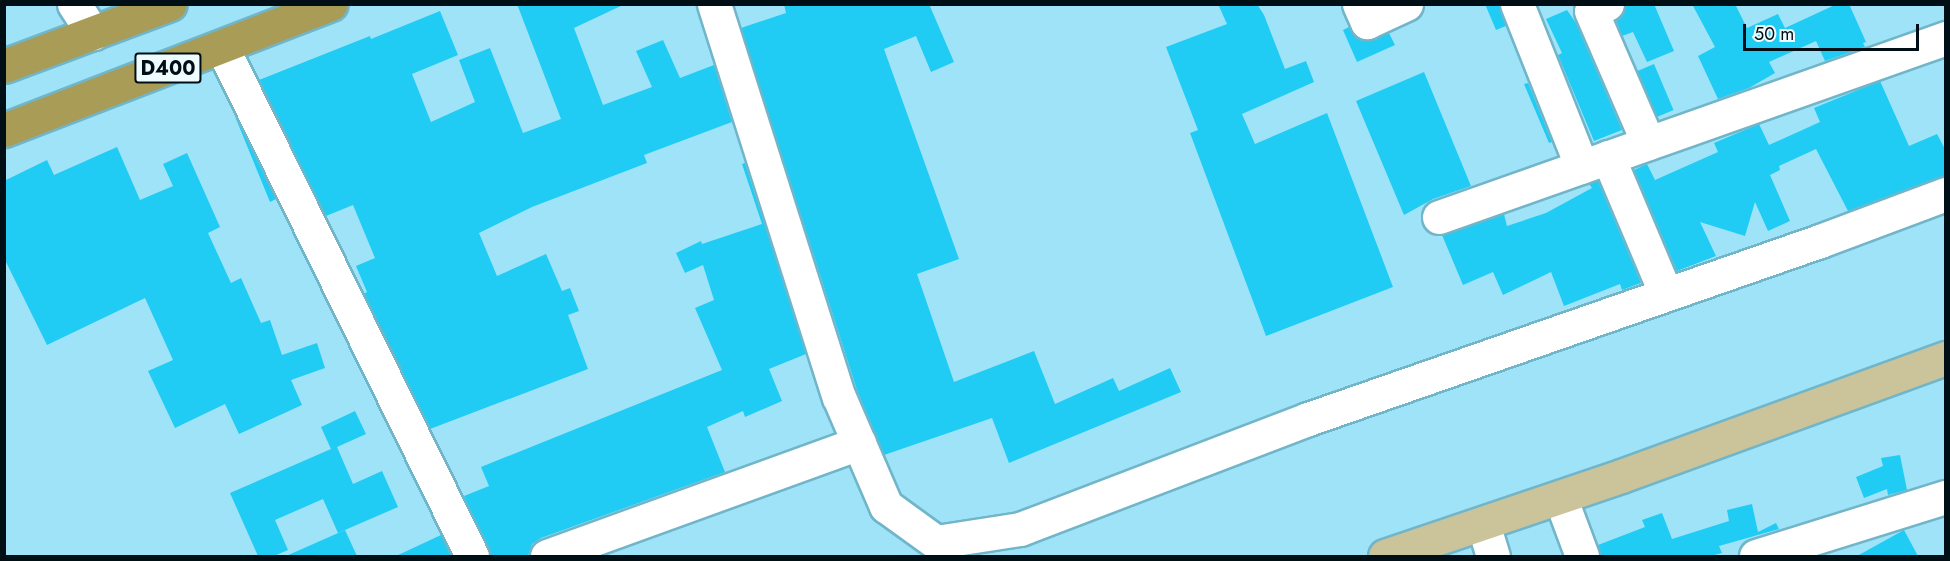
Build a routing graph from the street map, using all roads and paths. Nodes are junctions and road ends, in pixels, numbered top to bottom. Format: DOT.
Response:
graph roads {
  1 [pos="75,4"];
  2 [pos="170,4"];
  3 [pos="331,4"];
  4 [pos="714,4"];
  5 [pos="1359,4"];
  6 [pos="1406,4"];
  7 [pos="1516,4"];
  8 [pos="1607,4"];
  9 [pos="93,33"];
  10 [pos="1946,38"];
  11 [pos="222,47"];
  12 [pos="4,66"];
  13 [pos="4,130"];
  14 [pos="1648,143"];
  15 [pos="1595,162"];
  16 [pos="1946,194"];
  17 [pos="1439,217"];
  18 [pos="1666,294"];
  19 [pos="1946,358"];
  20 [pos="1946,381"];
  21 [pos="859,443"];
  22 [pos="1946,497"];
  23 [pos="1566,513"];
  24 [pos="1491,548"];
  25 [pos="931,549"];
  26 [pos="472,556"];
  27 [pos="548,556"];
  28 [pos="1385,556"];
  29 [pos="1440,556"];
  30 [pos="1582,556"];
  31 [pos="1756,556"];
  1 -- 9 [label="street"];
  2 -- 9 [label="highway, D400"];
  3 -- 11 [label="highway, D400"];
  4 -- 21 [label="street"];
  5 -- 6 [label="street"];
  7 -- 15 [label="street"];
  8 -- 14 [label="street"];
  9 -- 12 [label="highway, D400"];
  10 -- 14 [label="street"];
  11 -- 13 [label="highway, D400"];
  11 -- 26 [label="street"];
  14 -- 15 [label="street"];
  15 -- 17 [label="street"];
  15 -- 18 [label="street"];
  16 -- 18 [label="street"];
  18 -- 25 [label="street"];
  19 -- 28 [label="main road"];
  20 -- 23 [label="main road"];
  21 -- 25 [label="street"];
  21 -- 27 [label="street"];
  22 -- 31 [label="street"];
  23 -- 24 [label="main road"];
  23 -- 30 [label="street"];
  24 -- 29 [label="main road"];
}
